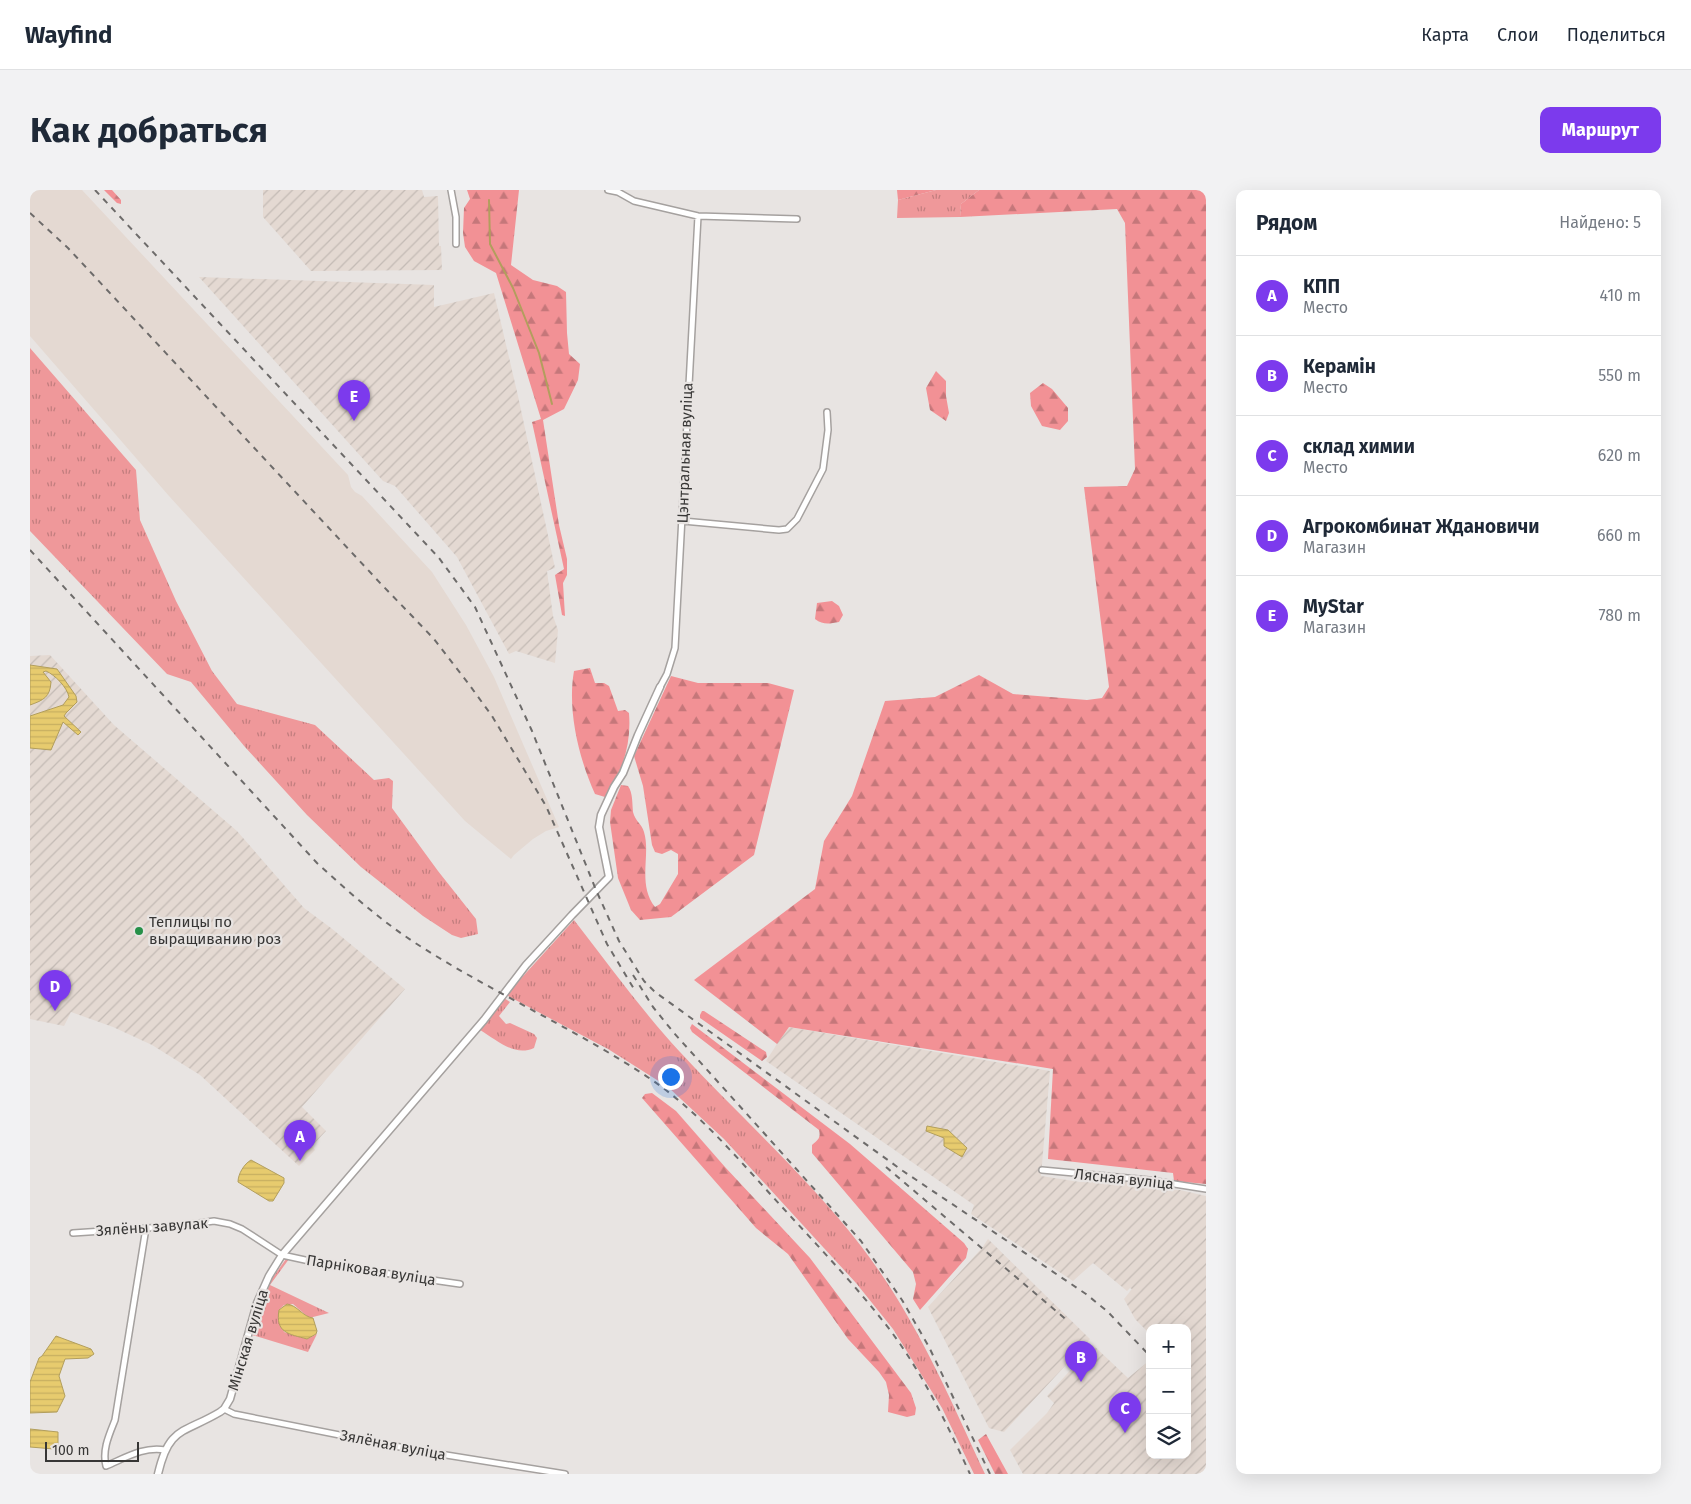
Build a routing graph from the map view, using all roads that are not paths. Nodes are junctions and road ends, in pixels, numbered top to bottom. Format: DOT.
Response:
graph roads {
  1 [pos="451,190"];
  2 [pos="608,190"];
  3 [pos="698,216"];
  4 [pos="797,219"];
  5 [pos="456,244"];
  6 [pos="827,412"];
  7 [pos="683,521"];
  8 [pos="660,687"];
  9 [pos="1042,1170"];
  10 [pos="1206,1189"];
  11 [pos="146,1228"];
  12 [pos="73,1232"];
  13 [pos="282,1255"];
  14 [pos="460,1284"];
  15 [pos="224,1409"];
  16 [pos="165,1450"];
  17 [pos="158,1474"];
  18 [pos="565,1474"];
  1 -- 5 [label="street"];
  2 -- 3 [label="street"];
  3 -- 4 [label="street"];
  3 -- 7 [label="street, Цэнтральная вуліца"];
  6 -- 7 [label="street"];
  7 -- 8 [label="street, Цэнтральная вуліца"];
  8 -- 13 [label="street, Мінская вуліца"];
  9 -- 10 [label="street, Лясная вуліца"];
  11 -- 12 [label="street, Зялёны завулак"];
  11 -- 13 [label="street, Зялёны завулак"];
  11 -- 16 [label="street"];
  13 -- 14 [label="street, Парніковая вуліца"];
  13 -- 15 [label="street, Мінская вуліца"];
  15 -- 16 [label="street, Мінская вуліца"];
  15 -- 18 [label="street, Зялёная вуліца"];
  16 -- 17 [label="street, Мінская вуліца"];
}
